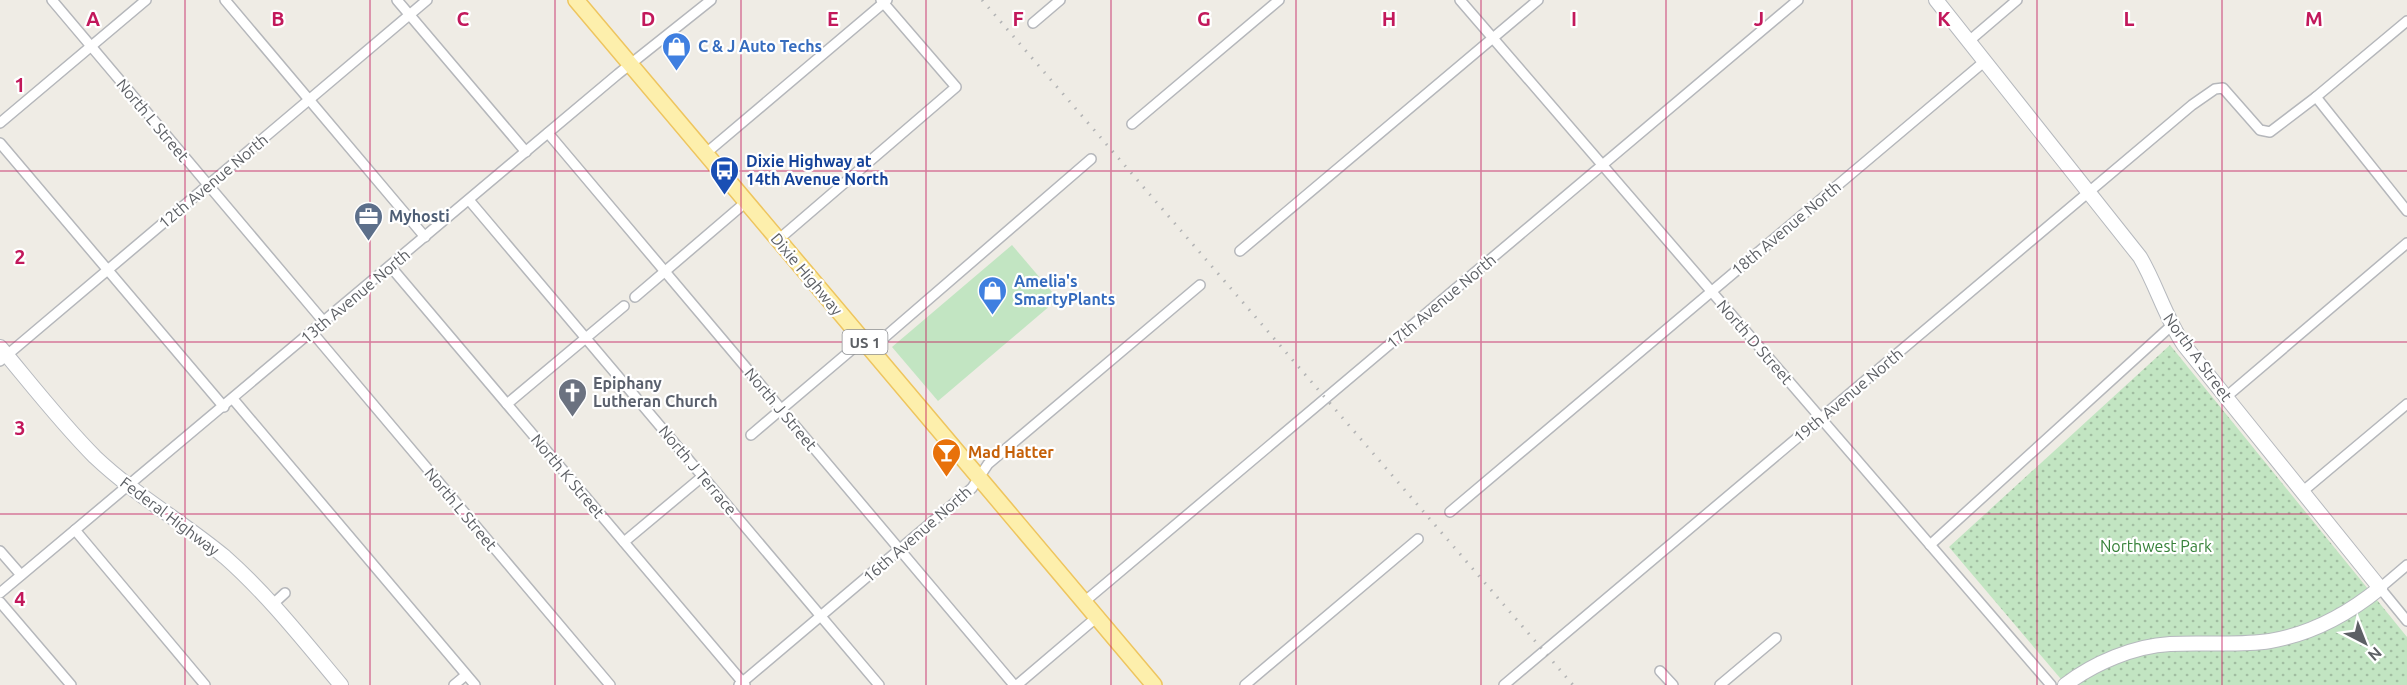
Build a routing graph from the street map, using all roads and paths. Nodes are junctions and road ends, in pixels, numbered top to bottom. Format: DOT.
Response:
graph roads {
  1 [pos="52,0"];
  2 [pos="146,0"];
  3 [pos="225,0"];
  4 [pos="397,0"];
  5 [pos="426,0"];
  6 [pos="576,0"];
  7 [pos="711,0"];
  8 [pos="1060,0"];
  9 [pos="1279,0"];
  10 [pos="1460,0"];
  11 [pos="1538,0"];
  12 [pos="1798,0"];
  13 [pos="1936,0"];
  14 [pos="2017,0"];
  15 [pos="884,1"];
  16 [pos="410,14"];
  17 [pos="2407,21"];
  18 [pos="1033,23"];
  19 [pos="1493,38"];
  20 [pos="1969,41"];
  21 [pos="91,46"];
  22 [pos="1985,61"];
  23 [pos="630,64"];
  24 [pos="2316,97"];
  25 [pos="309,99"];
  26 [pos="0,123"];
  27 [pos="1132,124"];
  28 [pos="548,133"];
  29 [pos="0,143"];
  30 [pos="526,152"];
  31 [pos="705,154"];
  32 [pos="1091,159"];
  33 [pos="1602,165"];
  34 [pos="208,185"];
  35 [pos="2088,192"];
  36 [pos="469,200"];
  37 [pos="746,202"];
  38 [pos="2407,211"];
  39 [pos="425,237"];
  40 [pos="778,240"];
  41 [pos="2407,243"];
  42 [pos="1240,252"];
  43 [pos="390,266"];
  44 [pos="108,270"];
  45 [pos="664,271"];
  46 [pos="1200,285"];
  47 [pos="1711,291"];
  48 [pos="635,297"];
  49 [pos="624,306"];
  50 [pos="324,322"];
  51 [pos="2171,326"];
  52 [pos="312,332"];
  53 [pos="586,337"];
  54 [pos="867,345"];
  55 [pos="2,355"];
  56 [pos="2226,397"];
  57 [pos="233,399"];
  58 [pos="507,404"];
  59 [pos="2407,404"];
  60 [pos="224,407"];
  61 [pos="781,410"];
  62 [pos="1820,418"];
  63 [pos="751,435"];
  64 [pos="703,476"];
  65 [pos="979,478"];
  66 [pos="129,487"];
  67 [pos="2302,492"];
  68 [pos="1450,512"];
  69 [pos="75,530"];
  70 [pos="1418,539"];
  71 [pos="624,542"];
  72 [pos="1930,545"];
  73 [pos="900,550"];
  74 [pos="0,551"];
  75 [pos="2407,565"];
  76 [pos="21,575"];
  77 [pos="2380,588"];
  78 [pos="0,593"];
  79 [pos="285,593"];
  80 [pos="0,602"];
  81 [pos="1084,602"];
  82 [pos="273,604"];
  83 [pos="821,616"];
  84 [pos="1097,617"];
  85 [pos="2407,621"];
  86 [pos="1776,638"];
  87 [pos="1660,671"];
  88 [pos="466,675"];
  89 [pos="742,684"];
  90 [pos="71,685"];
  91 [pos="205,685"];
  92 [pos="340,685"];
  93 [pos="454,685"];
  94 [pos="475,685"];
  95 [pos="610,685"];
  96 [pos="879,685"];
  97 [pos="1016,685"];
  98 [pos="1155,685"];
  99 [pos="1245,685"];
  100 [pos="1504,685"];
  101 [pos="1672,685"];
  102 [pos="1720,685"];
  103 [pos="2051,685"];
  104 [pos="2065,685"];
  1 -- 21 [label="street, North L Street"];
  2 -- 21 [label="street"];
  3 -- 25 [label="street"];
  4 -- 16 [label="street"];
  5 -- 16 [label="street, 12th Avenue North"];
  6 -- 23 [label="main road, Dixie Highway / US 1"];
  7 -- 23 [label="street, 13th Avenue North"];
  8 -- 18 [label="street"];
  9 -- 27 [label="street"];
  10 -- 19 [label="street, North D Street"];
  11 -- 19 [label="street"];
  12 -- 33 [label="street, 17th Avenue North"];
  13 -- 20 [label="street, North A Street"];
  14 -- 20 [label="street"];
  15 -- 31 [label="street"];
  15 -- 40 [label="street"];
  16 -- 25 [label="street, 12th Avenue North"];
  16 -- 30 [label="street"];
  17 -- 24 [label="street"];
  19 -- 33 [label="street, North D Street"];
  19 -- 42 [label="street"];
  20 -- 22 [label="street, North A Street"];
  21 -- 26 [label="street"];
  21 -- 34 [label="street, North L Street"];
  22 -- 35 [label="street, North A Street"];
  22 -- 47 [label="street, 18th Avenue North"];
  23 -- 28 [label="street, 13th Avenue North"];
  23 -- 31 [label="main road, Dixie Highway / US 1"];
  24 -- 35 [label="street, 19th Avenue North"];
  24 -- 38 [label="street"];
  25 -- 34 [label="street, 12th Avenue North"];
  25 -- 39 [label="street"];
  28 -- 30 [label="street, 13th Avenue North"];
  28 -- 45 [label="street, North J Street"];
  29 -- 44 [label="street"];
  30 -- 36 [label="street, 13th Avenue North"];
  31 -- 37 [label="main road, Dixie Highway / US 1"];
  32 -- 54 [label="street"];
  33 -- 47 [label="street, North D Street"];
  33 -- 81 [label="street, 17th Avenue North"];
  34 -- 44 [label="street, 12th Avenue North"];
  34 -- 50 [label="street, North L Street"];
  35 -- 51 [label="street, North A Street"];
  35 -- 62 [label="street, 19th Avenue North"];
  36 -- 39 [label="street, 13th Avenue North"];
  36 -- 53 [label="street, North J Terrace"];
  37 -- 40 [label="main road, Dixie Highway / US 1"];
  37 -- 45 [label="street"];
  39 -- 43 [label="street, 13th Avenue North"];
  40 -- 54 [label="main road, Dixie Highway / US 1"];
  41 -- 56 [label="street"];
  43 -- 50 [label="street, 13th Avenue North"];
  43 -- 58 [label="street, North K Street"];
  44 -- 55 [label="street, 12th Avenue North"];
  44 -- 60 [label="street"];
  45 -- 48 [label="street"];
  45 -- 61 [label="street, North J Street"];
  46 -- 65 [label="street, 16th Avenue North"];
  47 -- 62 [label="street, North D Street"];
  47 -- 68 [label="street, 18th Avenue North"];
  49 -- 53 [label="street"];
  50 -- 52 [label="street, 13th Avenue North"];
  51 -- 56 [label="street, North A Street"];
  51 -- 72 [label="street"];
  52 -- 57 [label="street, 13th Avenue North"];
  52 -- 95 [label="street, North L Street"];
  53 -- 58 [label="street"];
  53 -- 64 [label="street, North J Terrace"];
  54 -- 61 [label="street"];
  54 -- 65 [label="main road, Dixie Highway / US 1"];
  55 -- 66 [label="street, Federal Highway"];
  56 -- 67 [label="street, North A Street"];
  57 -- 60 [label="street, 13th Avenue North"];
  57 -- 88 [label="street"];
  58 -- 71 [label="street, North K Street"];
  59 -- 67 [label="street"];
  60 -- 66 [label="street, 13th Avenue North"];
  61 -- 63 [label="street"];
  61 -- 73 [label="street, North J Street"];
  62 -- 72 [label="street, North D Street"];
  62 -- 100 [label="street, 19th Avenue North"];
  64 -- 71 [label="street"];
  64 -- 83 [label="street, North J Terrace"];
  65 -- 73 [label="street, 16th Avenue North"];
  65 -- 81 [label="main road, Dixie Highway / US 1"];
  66 -- 69 [label="street, 13th Avenue North"];
  66 -- 82 [label="street, Federal Highway"];
  67 -- 77 [label="street, North A Street"];
  69 -- 76 [label="street, 13th Avenue North"];
  69 -- 91 [label="street"];
  70 -- 99 [label="street"];
  71 -- 89 [label="street, North K Street"];
  72 -- 103 [label="street, North D Street"];
  73 -- 83 [label="street, 16th Avenue North"];
  73 -- 97 [label="street, North J Street"];
  74 -- 76 [label="street"];
  75 -- 77 [label="street"];
  76 -- 78 [label="street, 13th Avenue North"];
  77 -- 85 [label="street, North A Street"];
  77 -- 104 [label="street"];
  79 -- 82 [label="street"];
  80 -- 90 [label="street"];
  81 -- 84 [label="main road, Dixie Highway / US 1"];
  82 -- 92 [label="street, Federal Highway"];
  83 -- 89 [label="street, 16th Avenue North"];
  83 -- 96 [label="street, North J Terrace"];
  84 -- 97 [label="street"];
  84 -- 98 [label="main road, Dixie Highway / US 1"];
  86 -- 102 [label="street"];
  87 -- 101 [label="street"];
  88 -- 93 [label="street"];
  88 -- 94 [label="street"];
}
